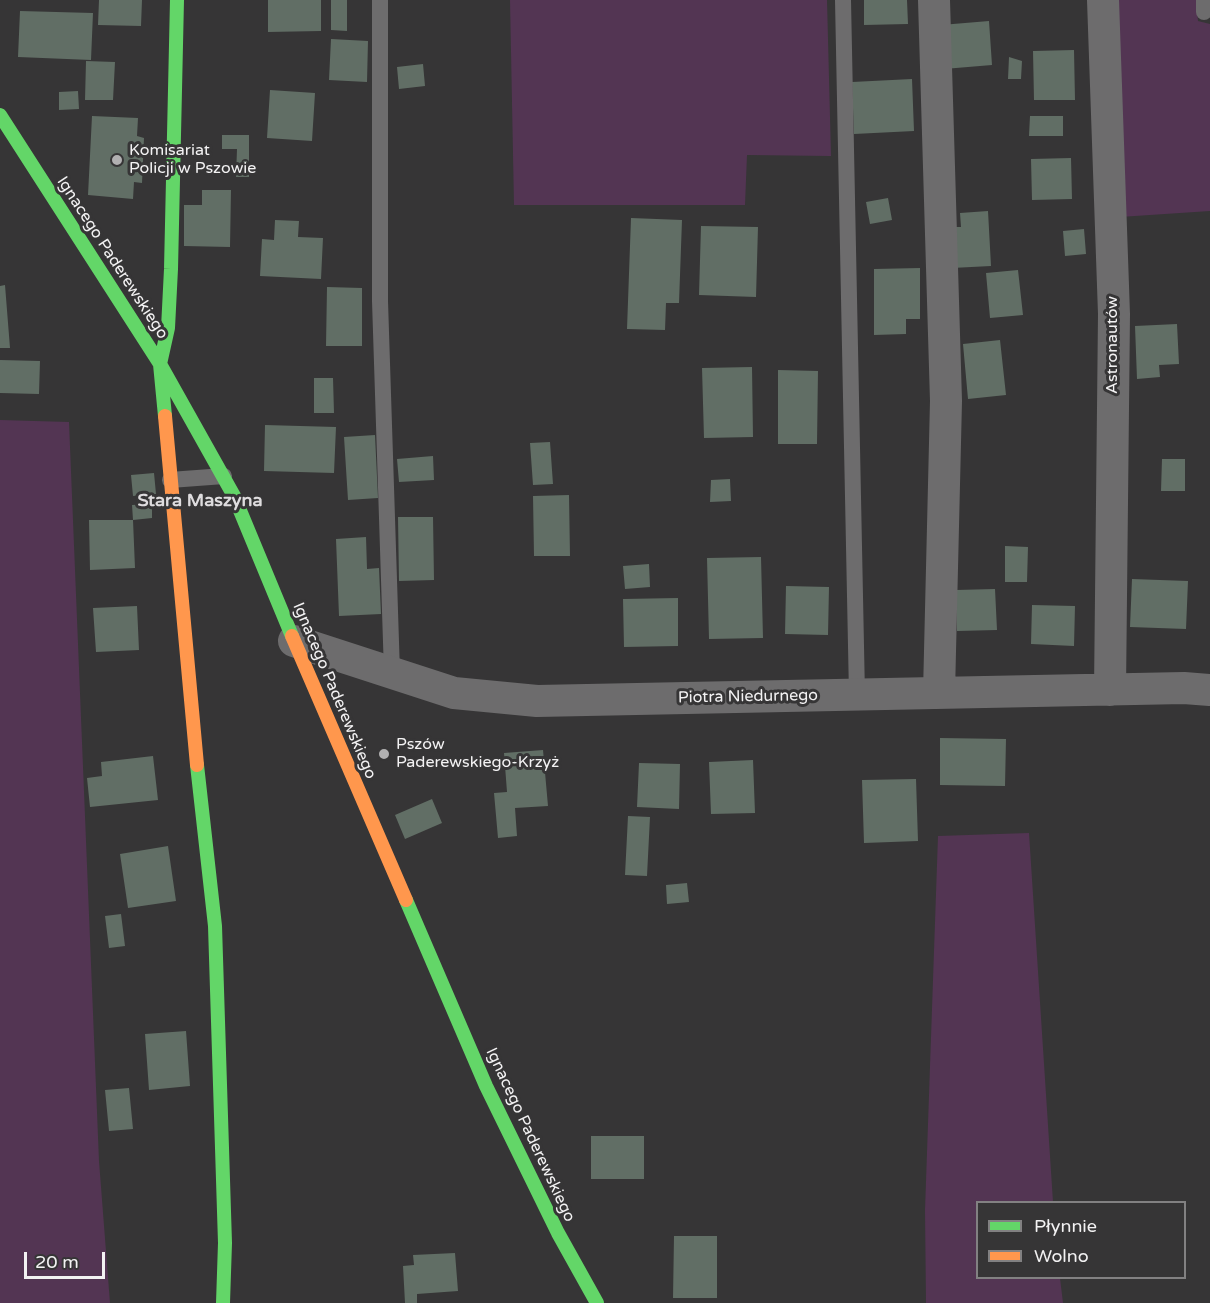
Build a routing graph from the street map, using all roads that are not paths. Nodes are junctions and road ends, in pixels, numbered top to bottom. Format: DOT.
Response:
graph roads {
  1 [pos="177,0"];
  2 [pos="380,0"];
  3 [pos="843,0"];
  4 [pos="934,0"];
  5 [pos="1103,0"];
  6 [pos="0,115"];
  7 [pos="160,364"];
  8 [pos="224,476"];
  9 [pos="170,480"];
  10 [pos="294,641"];
  11 [pos="392,673"];
  12 [pos="1110,690"];
  13 [pos="1210,690"];
  14 [pos="939,693"];
  15 [pos="857,695"];
  16 [pos="223,1303"];
  17 [pos="597,1303"];
  1 -- 7 [label="street"];
  2 -- 11 [label="lane"];
  3 -- 15 [label="lane"];
  4 -- 14 [label="street"];
  5 -- 12 [label="street, Astronautów"];
  6 -- 7 [label="street, Ignacego Paderewskiego"];
  7 -- 8 [label="street, Ignacego Paderewskiego"];
  7 -- 9 [label="street"];
  8 -- 9 [label="lane"];
  8 -- 10 [label="street, Ignacego Paderewskiego"];
  9 -- 16 [label="street"];
  10 -- 11 [label="street, Piotra Niedurnego"];
  10 -- 17 [label="street, Ignacego Paderewskiego"];
  11 -- 15 [label="street, Piotra Niedurnego"];
  12 -- 13 [label="street, Piotra Niedurnego"];
  12 -- 14 [label="street, Piotra Niedurnego"];
  14 -- 15 [label="street, Piotra Niedurnego"];
}
